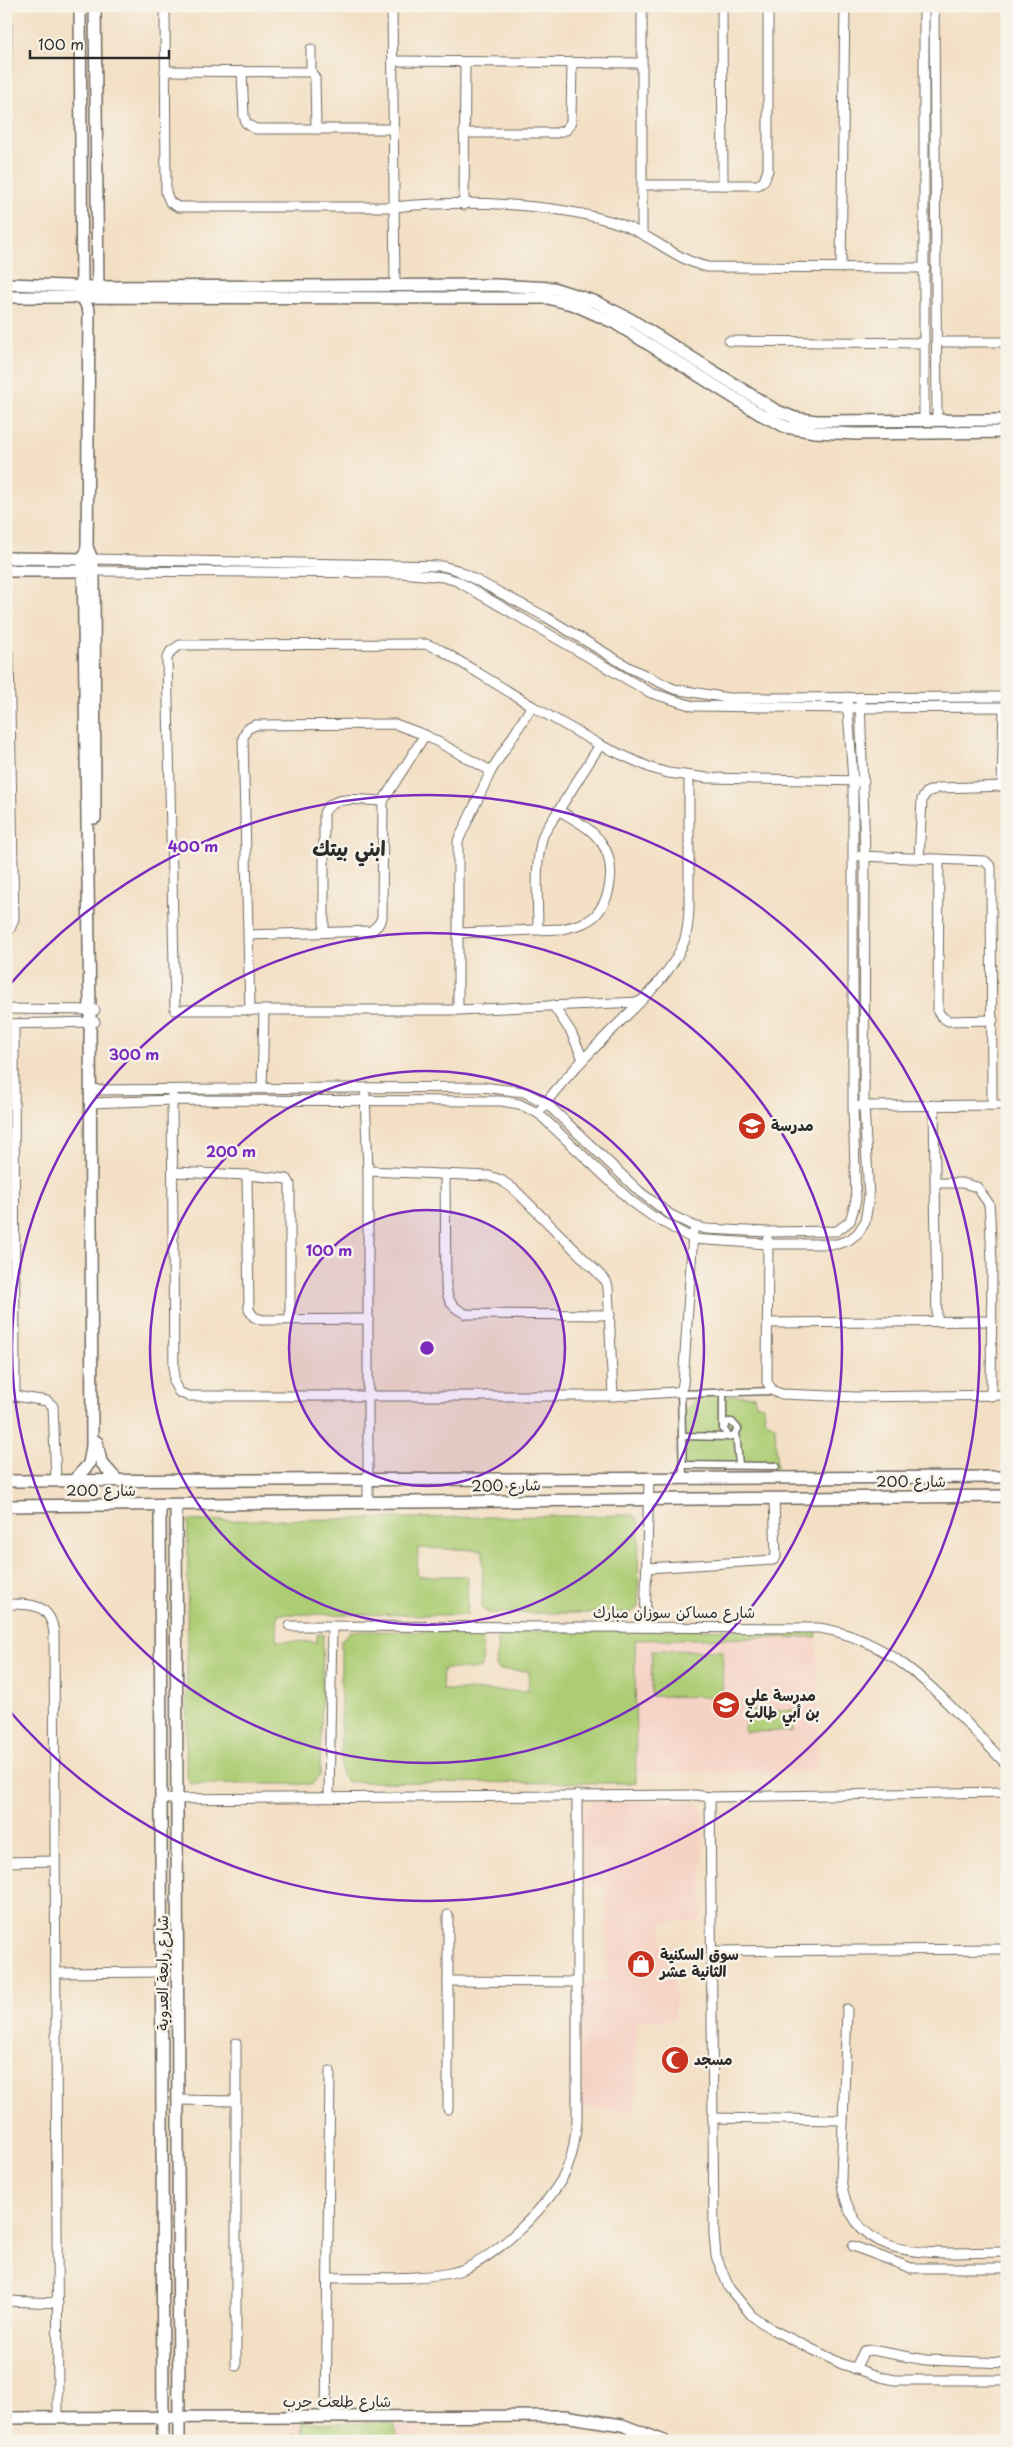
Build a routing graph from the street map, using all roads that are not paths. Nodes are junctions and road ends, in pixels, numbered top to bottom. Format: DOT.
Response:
graph roads {
  1 [pos="7,6"];
  2 [pos="80,6"];
  3 [pos="95,6"];
  4 [pos="165,6"];
  5 [pos="392,6"];
  6 [pos="642,6"];
  7 [pos="722,6"];
  8 [pos="768,6"];
  9 [pos="845,6"];
  10 [pos="924,6"];
  11 [pos="934,6"];
  12 [pos="311,49"];
  13 [pos="393,62"];
  14 [pos="465,62"];
  15 [pos="572,62"];
  16 [pos="642,63"];
  17 [pos="165,71"];
  18 [pos="242,71"];
  19 [pos="311,72"];
  20 [pos="316,129"];
  21 [pos="394,130"];
  22 [pos="464,133"];
  23 [pos="81,148"];
  24 [pos="96,148"];
  25 [pos="6,162"];
  26 [pos="642,185"];
  27 [pos="723,185"];
  28 [pos="464,205"];
  29 [pos="394,207"];
  30 [pos="642,234"];
  31 [pos="925,240"];
  32 [pos="935,241"];
  33 [pos="841,266"];
  34 [pos="925,268"];
  35 [pos="6,284"];
  36 [pos="395,285"];
  37 [pos="82,291"];
  38 [pos="495,291"];
  39 [pos="98,292"];
  40 [pos="6,297"];
  41 [pos="89,311"];
  42 [pos="728,341"];
  43 [pos="924,342"];
  44 [pos="936,342"];
  45 [pos="1007,342"];
  46 [pos="1007,420"];
  47 [pos="924,421"];
  48 [pos="937,421"];
  49 [pos="858,422"];
  50 [pos="1007,432"];
  51 [pos="858,434"];
  52 [pos="6,558"];
  53 [pos="88,565"];
  54 [pos="6,571"];
  55 [pos="546,617"];
  56 [pos="540,627"];
  57 [pos="6,651"];
  58 [pos="847,697"];
  59 [pos="860,697"];
  60 [pos="1007,697"];
  61 [pos="532,706"];
  62 [pos="1006,707"];
  63 [pos="847,708"];
  64 [pos="861,708"];
  65 [pos="9,722"];
  66 [pos="425,735"];
  67 [pos="600,745"];
  68 [pos="491,771"];
  69 [pos="689,776"];
  70 [pos="853,781"];
  71 [pos="864,781"];
  72 [pos="1004,786"];
  73 [pos="383,801"];
  74 [pos="558,810"];
  75 [pos="853,856"];
  76 [pos="865,856"];
  77 [pos="919,859"];
  78 [pos="939,859"];
  79 [pos="538,930"];
  80 [pos="6,931"];
  81 [pos="324,932"];
  82 [pos="458,933"];
  83 [pos="249,935"];
  84 [pos="640,1002"];
  85 [pos="553,1005"];
  86 [pos="6,1009"];
  87 [pos="93,1010"];
  88 [pos="458,1010"];
  89 [pos="250,1011"];
  90 [pos="264,1011"];
  91 [pos="993,1020"];
  92 [pos="93,1023"];
  93 [pos="10,1024"];
  94 [pos="583,1060"];
  95 [pos="262,1088"];
  96 [pos="365,1088"];
  97 [pos="93,1089"];
  98 [pos="172,1089"];
  99 [pos="10,1099"];
  100 [pos="173,1100"];
  101 [pos="365,1101"];
  102 [pos="93,1102"];
  103 [pos="546,1102"];
  104 [pos="934,1105"];
  105 [pos="992,1105"];
  106 [pos="1007,1105"];
  107 [pos="852,1106"];
  108 [pos="864,1106"];
  109 [pos="538,1113"];
  110 [pos="368,1171"];
  111 [pos="172,1172"];
  112 [pos="445,1174"];
  113 [pos="247,1175"];
  114 [pos="936,1183"];
  115 [pos="694,1226"];
  116 [pos="768,1232"];
  117 [pos="693,1239"];
  118 [pos="768,1244"];
  119 [pos="610,1315"];
  120 [pos="290,1319"];
  121 [pos="368,1319"];
  122 [pos="992,1321"];
  123 [pos="937,1322"];
  124 [pos="769,1323"];
  125 [pos="773,1391"];
  126 [pos="681,1392"];
  127 [pos="723,1392"];
  128 [pos="1007,1395"];
  129 [pos="11,1396"];
  130 [pos="368,1396"];
  131 [pos="612,1396"];
  132 [pos="991,1396"];
  133 [pos="724,1428"];
  134 [pos="736,1432"];
  135 [pos="682,1436"];
  136 [pos="729,1437"];
  137 [pos="682,1465"];
  138 [pos="739,1465"];
  139 [pos="776,1466"];
  140 [pos="1007,1477"];
  141 [pos="649,1478"];
  142 [pos="683,1478"];
  143 [pos="75,1479"];
  144 [pos="116,1479"];
  145 [pos="56,1480"];
  146 [pos="368,1480"];
  147 [pos="6,1481"];
  148 [pos="1007,1496"];
  149 [pos="774,1498"];
  150 [pos="649,1499"];
  151 [pos="368,1503"];
  152 [pos="160,1505"];
  153 [pos="176,1505"];
  154 [pos="6,1506"];
  155 [pos="176,1542"];
  156 [pos="160,1543"];
  157 [pos="646,1568"];
  158 [pos="6,1604"];
  159 [pos="290,1626"];
  160 [pos="332,1626"];
  161 [pos="645,1627"];
  162 [pos="1007,1765"];
  163 [pos="1007,1792"];
  164 [pos="577,1795"];
  165 [pos="329,1797"];
  166 [pos="710,1797"];
  167 [pos="161,1799"];
  168 [pos="177,1799"];
  169 [pos="6,1862"];
  170 [pos="55,1862"];
  171 [pos="448,1915"];
  172 [pos="1007,1949"];
  173 [pos="712,1951"];
  174 [pos="161,1972"];
  175 [pos="56,1973"];
  176 [pos="448,1981"];
  177 [pos="577,1982"];
  178 [pos="847,2009"];
  179 [pos="236,2044"];
  180 [pos="330,2071"];
  181 [pos="178,2100"];
  182 [pos="236,2101"];
  183 [pos="448,2109"];
  184 [pos="713,2118"];
  185 [pos="843,2120"];
  186 [pos="854,2246"];
  187 [pos="1007,2252"];
  188 [pos="914,2253"];
  189 [pos="911,2268"];
  190 [pos="1007,2268"];
  191 [pos="328,2278"];
  192 [pos="6,2301"];
  193 [pos="58,2303"];
  194 [pos="1007,2362"];
  195 [pos="236,2366"];
  196 [pos="855,2369"];
  197 [pos="1007,2380"];
  198 [pos="326,2417"];
  199 [pos="6,2418"];
  200 [pos="58,2418"];
  201 [pos="163,2418"];
  202 [pos="179,2418"];
  203 [pos="163,2441"];
  204 [pos="179,2441"];
  205 [pos="664,2441"];
  1 -- 25 [label="street"];
  2 -- 23 [label="street"];
  3 -- 24 [label="street"];
  4 -- 17 [label="street"];
  5 -- 13 [label="street"];
  6 -- 16 [label="street"];
  7 -- 27 [label="street"];
  8 -- 27 [label="street"];
  9 -- 33 [label="street"];
  10 -- 31 [label="street"];
  11 -- 32 [label="street"];
  12 -- 19 [label="street"];
  13 -- 14 [label="street"];
  13 -- 21 [label="street"];
  14 -- 15 [label="street"];
  14 -- 22 [label="street"];
  15 -- 16 [label="street"];
  15 -- 22 [label="street"];
  16 -- 26 [label="street"];
  17 -- 18 [label="street"];
  17 -- 29 [label="street"];
  18 -- 19 [label="street"];
  18 -- 20 [label="street"];
  19 -- 20 [label="street"];
  20 -- 21 [label="street"];
  21 -- 29 [label="street"];
  22 -- 28 [label="street"];
  23 -- 24 [label="street"];
  23 -- 37 [label="street"];
  24 -- 39 [label="street"];
  26 -- 27 [label="street"];
  26 -- 30 [label="street"];
  28 -- 29 [label="street"];
  28 -- 30 [label="street"];
  29 -- 36 [label="street"];
  30 -- 33 [label="street"];
  31 -- 32 [label="street"];
  31 -- 34 [label="street"];
  32 -- 44 [label="street"];
  33 -- 34 [label="street"];
  34 -- 43 [label="street"];
  35 -- 37 [label="street"];
  36 -- 38 [label="street"];
  36 -- 39 [label="street"];
  37 -- 39 [label="street"];
  37 -- 40 [label="street"];
  37 -- 41 [label="street"];
  38 -- 39 [label="street"];
  38 -- 49 [label="street"];
  38 -- 51 [label="street"];
  39 -- 41 [label="street"];
  41 -- 53 [label="street"];
  42 -- 43 [label="street"];
  43 -- 47 [label="street"];
  44 -- 45 [label="street"];
  44 -- 48 [label="street"];
  46 -- 48 [label="street"];
  47 -- 48 [label="street"];
  47 -- 49 [label="street"];
  49 -- 51 [label="street"];
  50 -- 51 [label="street"];
  52 -- 53 [label="street"];
  53 -- 54 [label="street"];
  53 -- 55 [label="street"];
  53 -- 56 [label="street"];
  53 -- 87 [label="street"];
  55 -- 56 [label="street"];
  55 -- 58 [label="street"];
  56 -- 63 [label="street"];
  57 -- 65 [label="street"];
  58 -- 59 [label="street"];
  58 -- 63 [label="street"];
  59 -- 60 [label="street"];
  59 -- 64 [label="street"];
  61 -- 67 [label="street"];
  61 -- 68 [label="street"];
  61 -- 89 [label="street"];
  62 -- 64 [label="street"];
  62 -- 72 [label="street"];
  63 -- 64 [label="street"];
  63 -- 70 [label="street"];
  64 -- 71 [label="street"];
  65 -- 80 [label="street"];
  66 -- 68 [label="street"];
  66 -- 73 [label="street"];
  66 -- 83 [label="street"];
  67 -- 69 [label="street"];
  67 -- 74 [label="street"];
  68 -- 82 [label="street"];
  69 -- 70 [label="street"];
  69 -- 84 [label="street"];
  70 -- 71 [label="street"];
  70 -- 75 [label="street"];
  71 -- 76 [label="street"];
  72 -- 77 [label="street"];
  73 -- 81 [label="street"];
  73 -- 81 [label="street"];
  74 -- 79 [label="street"];
  74 -- 79 [label="street"];
  75 -- 76 [label="street"];
  75 -- 107 [label="street"];
  76 -- 77 [label="street"];
  76 -- 108 [label="street"];
  77 -- 78 [label="street"];
  78 -- 91 [label="street"];
  78 -- 91 [label="street"];
  79 -- 82 [label="street"];
  81 -- 83 [label="street"];
  82 -- 88 [label="street"];
  83 -- 89 [label="street"];
  84 -- 85 [label="street"];
  84 -- 94 [label="street"];
  85 -- 88 [label="street"];
  85 -- 94 [label="street"];
  86 -- 87 [label="street"];
  87 -- 92 [label="street"];
  88 -- 90 [label="street"];
  89 -- 90 [label="street"];
  90 -- 95 [label="street"];
  91 -- 105 [label="street"];
  92 -- 93 [label="street"];
  92 -- 97 [label="street"];
  93 -- 99 [label="street"];
  94 -- 103 [label="street"];
  95 -- 96 [label="street"];
  95 -- 98 [label="street"];
  96 -- 101 [label="street"];
  96 -- 103 [label="street"];
  97 -- 98 [label="street"];
  97 -- 102 [label="street"];
  98 -- 100 [label="street"];
  99 -- 129 [label="street"];
  100 -- 101 [label="street"];
  100 -- 102 [label="street"];
  100 -- 111 [label="street"];
  101 -- 109 [label="street"];
  101 -- 110 [label="street"];
  102 -- 143 [label="street"];
  102 -- 144 [label="street"];
  103 -- 109 [label="street"];
  103 -- 115 [label="street"];
  104 -- 105 [label="street"];
  104 -- 108 [label="street"];
  104 -- 114 [label="street"];
  105 -- 106 [label="street"];
  107 -- 108 [label="street"];
  107 -- 116 [label="street"];
  108 -- 118 [label="street"];
  109 -- 117 [label="street"];
  110 -- 112 [label="street"];
  110 -- 121 [label="street"];
  111 -- 113 [label="street"];
  111 -- 130 [label="street"];
  112 -- 119 [label="street"];
  112 -- 119 [label="street"];
  113 -- 120 [label="street"];
  113 -- 120 [label="street"];
  114 -- 122 [label="street"];
  114 -- 123 [label="street"];
  115 -- 116 [label="street"];
  115 -- 117 [label="street"];
  116 -- 118 [label="street"];
  117 -- 118 [label="street"];
  117 -- 126 [label="street"];
  118 -- 124 [label="street"];
  119 -- 131 [label="street"];
  120 -- 121 [label="street"];
  121 -- 130 [label="street"];
  122 -- 123 [label="street"];
  122 -- 132 [label="street"];
  123 -- 124 [label="street"];
  124 -- 125 [label="street"];
  125 -- 127 [label="street"];
  125 -- 132 [label="street"];
  126 -- 127 [label="street"];
  126 -- 131 [label="street"];
  126 -- 135 [label="street"];
  127 -- 133 [label="street"];
  128 -- 132 [label="street"];
  129 -- 145 [label="street"];
  130 -- 131 [label="street"];
  130 -- 146 [label="street"];
  133 -- 134 [label="street"];
  133 -- 136 [label="street"];
  134 -- 136 [label="street"];
  134 -- 138 [label="street"];
  135 -- 136 [label="street"];
  135 -- 137 [label="street"];
  137 -- 138 [label="street"];
  137 -- 142 [label="street"];
  138 -- 139 [label="street"];
  140 -- 142 [label="street, شارع 200"];
  141 -- 142 [label="street, شارع 200"];
  141 -- 146 [label="street, شارع 200"];
  141 -- 150 [label="street"];
  143 -- 144 [label="street, شارع 200"];
  143 -- 145 [label="street, شارع 200"];
  144 -- 146 [label="street, شارع 200"];
  145 -- 147 [label="street, شارع 200"];
  146 -- 151 [label="street"];
  148 -- 149 [label="street, شارع 200"];
  149 -- 150 [label="street, شارع 200"];
  149 -- 157 [label="street"];
  150 -- 151 [label="street, شارع 200"];
  150 -- 157 [label="street"];
  151 -- 153 [label="street, شارع 200"];
  152 -- 153 [label="street, شارع 200"];
  152 -- 154 [label="street, شارع 200"];
  152 -- 156 [label="street, شارع رابعة العدوية"];
  153 -- 155 [label="street, شارع رابعة العدوية"];
  155 -- 156 [label="street"];
  155 -- 168 [label="street, شارع رابعة العدوية"];
  156 -- 167 [label="street, شارع رابعة العدوية"];
  157 -- 161 [label="street"];
  158 -- 170 [label="street"];
  159 -- 160 [label="street, شارع مساكن سوزان مبارك"];
  160 -- 161 [label="street, شارع مساكن سوزان مبارك"];
  160 -- 165 [label="street"];
  161 -- 162 [label="street, شارع مساكن سوزان مبارك"];
  163 -- 166 [label="street"];
  164 -- 165 [label="street"];
  164 -- 166 [label="street"];
  164 -- 177 [label="street"];
  165 -- 168 [label="street"];
  166 -- 173 [label="street"];
  167 -- 168 [label="street"];
  167 -- 174 [label="street, شارع رابعة العدوية"];
  168 -- 181 [label="street, شارع رابعة العدوية"];
  169 -- 170 [label="street"];
  170 -- 175 [label="street"];
  171 -- 176 [label="street"];
  172 -- 173 [label="street"];
  173 -- 184 [label="street"];
  174 -- 175 [label="street"];
  174 -- 201 [label="street, شارع رابعة العدوية"];
  175 -- 193 [label="street"];
  176 -- 177 [label="street"];
  176 -- 183 [label="street"];
  177 -- 191 [label="street"];
  178 -- 185 [label="street"];
  179 -- 182 [label="street"];
  180 -- 191 [label="street"];
  181 -- 182 [label="street"];
  181 -- 202 [label="street, شارع رابعة العدوية"];
  182 -- 195 [label="street"];
  184 -- 185 [label="street"];
  184 -- 196 [label="street"];
  185 -- 188 [label="street"];
  186 -- 189 [label="street"];
  187 -- 188 [label="street"];
  188 -- 189 [label="street"];
  189 -- 190 [label="street"];
  191 -- 198 [label="street"];
  192 -- 193 [label="street"];
  193 -- 200 [label="street"];
  194 -- 196 [label="street"];
  196 -- 197 [label="street"];
  198 -- 202 [label="street, شارع طلعت حرب"];
  198 -- 205 [label="street, شارع طلعت حرب"];
  199 -- 200 [label="street, شارع طلعت حرب"];
  200 -- 201 [label="street, شارع طلعت حرب"];
  201 -- 202 [label="street, شارع طلعت حرب"];
  201 -- 203 [label="street, شارع رابعة العدوية"];
  202 -- 204 [label="street, شارع رابعة العدوية"];
}
